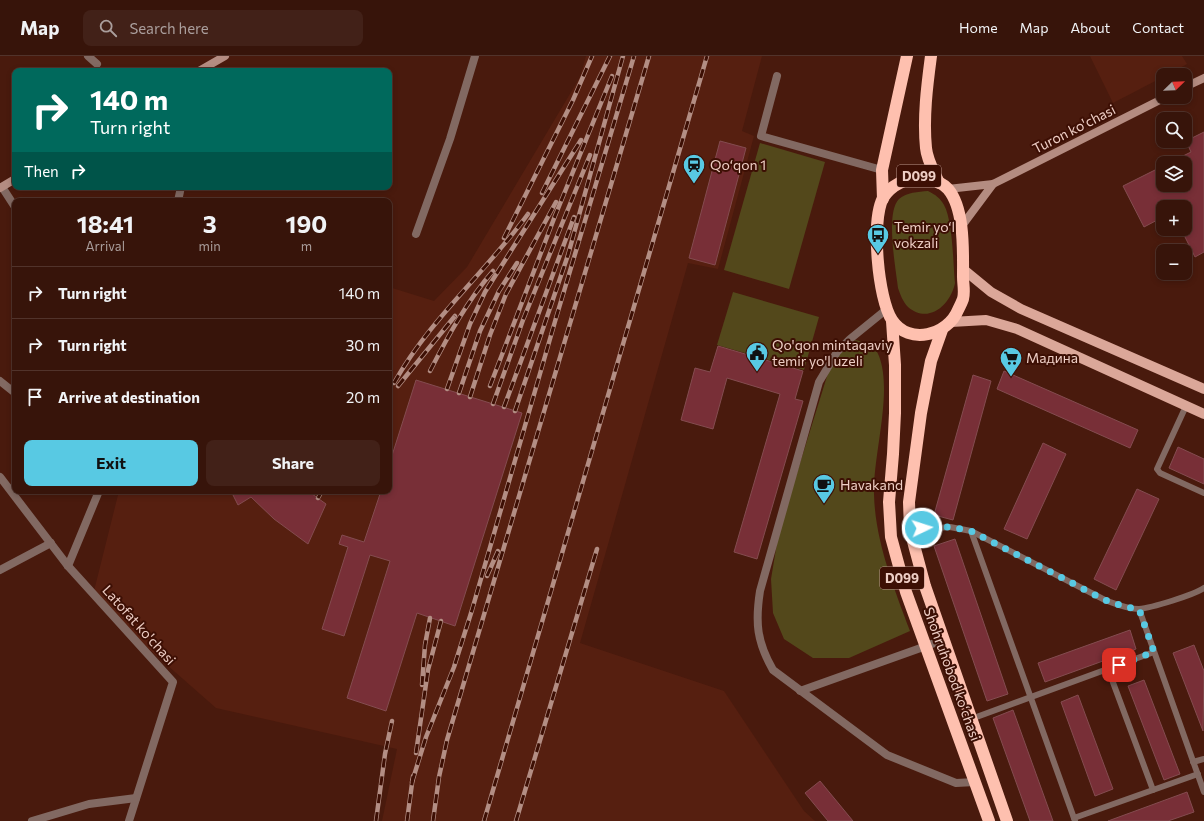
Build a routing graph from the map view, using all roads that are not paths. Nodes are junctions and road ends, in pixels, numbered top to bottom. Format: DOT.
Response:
graph roads {
  1 [pos="88,56"];
  2 [pos="224,56"];
  3 [pos="474,56"];
  4 [pos="907,56"];
  5 [pos="931,56"];
  6 [pos="97,64"];
  7 [pos="204,68"];
  8 [pos="777,76"];
  9 [pos="1204,78"];
  10 [pos="1192,84"];
  11 [pos="1156,102"];
  12 [pos="882,170"];
  13 [pos="12,181"];
  14 [pos="993,184"];
  15 [pos="943,186"];
  16 [pos="1,187"];
  17 [pos="883,199"];
  18 [pos="12,203"];
  19 [pos="961,227"];
  20 [pos="416,234"];
  21 [pos="963,269"];
  22 [pos="887,309"];
  23 [pos="892,321"];
  24 [pos="946,326"];
  25 [pos="0,381"];
  26 [pos="1204,388"];
  27 [pos="12,391"];
  28 [pos="1186,406"];
  29 [pos="1204,414"];
  30 [pos="0,477"];
  31 [pos="12,493"];
  32 [pos="1204,493"];
  33 [pos="13,494"];
  34 [pos="98,494"];
  35 [pos="910,530"];
  36 [pos="971,531"];
  37 [pos="51,543"];
  38 [pos="68,566"];
  39 [pos="0,570"];
  40 [pos="1204,588"];
  41 [pos="1139,609"];
  42 [pos="944,640"];
  43 [pos="926,645"];
  44 [pos="1154,652"];
  45 [pos="1108,669"];
  46 [pos="800,691"];
  47 [pos="1030,697"];
  48 [pos="971,719"];
  49 [pos="1204,759"];
  50 [pos="1193,762"];
  51 [pos="1198,774"];
  52 [pos="975,782"];
  53 [pos="1153,790"];
  54 [pos="1204,792"];
  55 [pos="136,798"];
  56 [pos="1074,819"];
  57 [pos="32,821"];
  58 [pos="129,821"];
  59 [pos="989,821"];
  60 [pos="1007,821"];
  1 -- 6 [label="street"];
  2 -- 7 [label="main road"];
  3 -- 20 [label="street"];
  4 -- 12 [label="highway, D099"];
  5 -- 15 [label="highway, D099"];
  8 -- 12 [label="street"];
  9 -- 10 [label="main road"];
  11 -- 14 [label="main road, Turon ko'chasi"];
  12 -- 17 [label="highway, D099"];
  13 -- 16 [label="main road"];
  14 -- 15 [label="main road, Turon ko'chasi"];
  14 -- 19 [label="main road, Turon ko'chasi"];
  15 -- 17 [label="highway, D099"];
  15 -- 19 [label="highway, D099"];
  16 -- 18 [label="street"];
  17 -- 22 [label="highway, D099"];
  19 -- 21 [label="highway, D099"];
  21 -- 24 [label="highway, D099"];
  21 -- 26 [label="main road"];
  22 -- 23 [label="highway, D099"];
  22 -- 46 [label="street"];
  23 -- 24 [label="highway"];
  23 -- 43 [label="highway, Shohruhobod koʻchasi / D099"];
  24 -- 28 [label="main road"];
  24 -- 35 [label="highway, Shohruhobod koʻchasi / D099"];
  25 -- 27 [label="street"];
  28 -- 29 [label="main road"];
  28 -- 32 [label="lane"];
  30 -- 31 [label="street"];
  33 -- 37 [label="street"];
  34 -- 38 [label="street"];
  35 -- 36 [label="lane"];
  35 -- 42 [label="highway, Shohruhobod koʻchasi / D099"];
  36 -- 41 [label="lane"];
  36 -- 47 [label="lane"];
  37 -- 38 [label="street"];
  37 -- 39 [label="street"];
  38 -- 55 [label="street, Latofat ko'chasi"];
  40 -- 41 [label="lane"];
  41 -- 44 [label="lane"];
  42 -- 43 [label="street"];
  42 -- 48 [label="highway, Shohruhobod koʻchasi / D099"];
  43 -- 46 [label="street"];
  43 -- 52 [label="highway, Shohruhobod koʻchasi / D099"];
  44 -- 45 [label="lane"];
  44 -- 50 [label="lane"];
  45 -- 47 [label="lane"];
  45 -- 53 [label="lane"];
  46 -- 52 [label="street"];
  47 -- 48 [label="lane"];
  47 -- 56 [label="lane"];
  48 -- 60 [label="highway, Shohruhobod koʻchasi / D099"];
  49 -- 50 [label="lane"];
  50 -- 51 [label="lane"];
  51 -- 53 [label="lane"];
  51 -- 54 [label="lane"];
  52 -- 59 [label="highway, Shohruhobod koʻchasi / D099"];
  53 -- 56 [label="lane"];
  55 -- 57 [label="street"];
  55 -- 58 [label="street, Latofat ko'chasi"];
}
